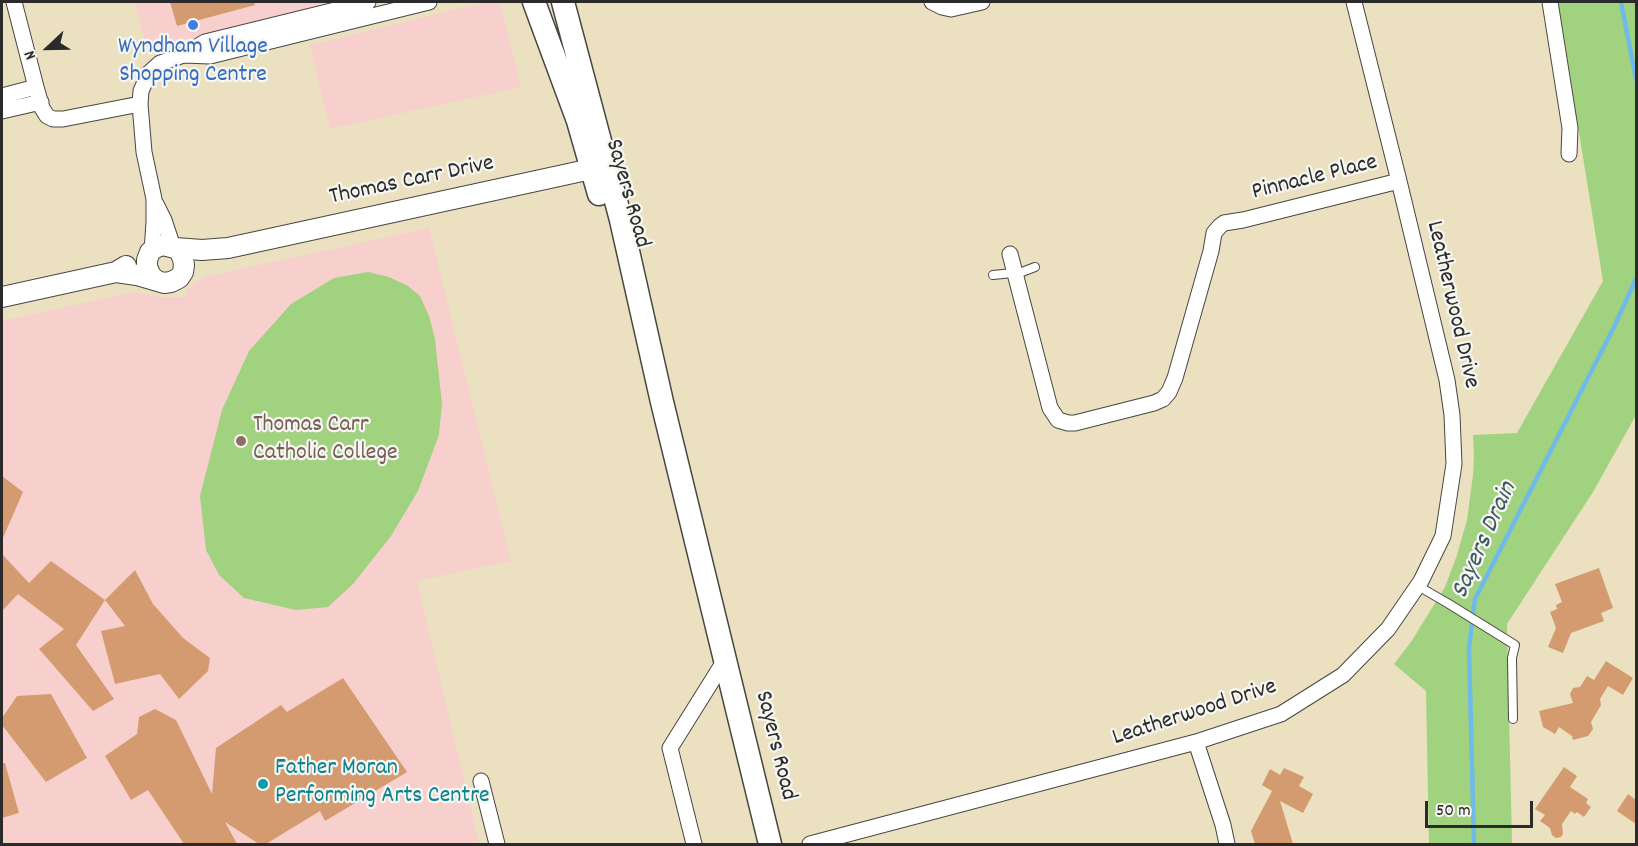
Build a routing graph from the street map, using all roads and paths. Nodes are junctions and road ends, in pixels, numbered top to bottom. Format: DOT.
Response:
graph roads {
  1 [pos="14,2"];
  2 [pos="368,2"];
  3 [pos="429,2"];
  4 [pos="534,2"];
  5 [pos="563,2"];
  6 [pos="932,2"];
  7 [pos="982,2"];
  8 [pos="1353,2"];
  9 [pos="1550,2"];
  10 [pos="184,55"];
  11 [pos="36,87"];
  12 [pos="2,96"];
  13 [pos="41,102"];
  14 [pos="140,104"];
  15 [pos="2,111"];
  16 [pos="1569,154"];
  17 [pos="599,168"];
  18 [pos="1399,181"];
  19 [pos="154,199"];
  20 [pos="174,248"];
  21 [pos="228,248"];
  22 [pos="151,252"];
  23 [pos="1010,254"];
  24 [pos="1035,267"];
  25 [pos="116,272"];
  26 [pos="183,272"];
  27 [pos="1014,273"];
  28 [pos="993,275"];
  29 [pos="156,280"];
  30 [pos="2,297"];
  31 [pos="1418,586"];
  32 [pos="725,660"];
  33 [pos="1513,719"];
  34 [pos="1196,742"];
  35 [pos="481,781"];
  36 [pos="497,844"];
  37 [pos="694,844"];
  38 [pos="770,844"];
  39 [pos="810,844"];
  40 [pos="1227,844"];
  1 -- 11 [label="street"];
  2 -- 10 [label="street"];
  3 -- 10 [label="street"];
  4 -- 17 [label="main road, Sayers Road"];
  5 -- 17 [label="main road, Sayers Road"];
  6 -- 7 [label="street"];
  8 -- 18 [label="street, Leatherwood Drive"];
  9 -- 16 [label="street"];
  10 -- 14 [label="street"];
  11 -- 12 [label="street"];
  11 -- 13 [label="street"];
  13 -- 14 [label="street"];
  13 -- 15 [label="street"];
  14 -- 19 [label="street"];
  17 -- 21 [label="street, Thomas Carr Drive"];
  17 -- 32 [label="main road, Sayers Road"];
  18 -- 27 [label="street, Pinnacle Place"];
  18 -- 31 [label="street, Leatherwood Drive"];
  19 -- 20 [label="street"];
  19 -- 22 [label="street"];
  20 -- 21 [label="street, Thomas Carr Drive"];
  20 -- 22 [label="street"];
  20 -- 26 [label="street"];
  21 -- 26 [label="street, Thomas Carr Drive"];
  22 -- 25 [label="street"];
  22 -- 29 [label="street"];
  23 -- 27 [label="street, Pinnacle Place"];
  24 -- 27 [label="lane"];
  25 -- 29 [label="street"];
  25 -- 30 [label="street"];
  26 -- 29 [label="street"];
  27 -- 28 [label="lane"];
  31 -- 33 [label="lane"];
  31 -- 34 [label="street, Leatherwood Drive"];
  32 -- 37 [label="street"];
  32 -- 38 [label="main road, Sayers Road"];
  34 -- 39 [label="street, Leatherwood Drive"];
  34 -- 40 [label="street"];
  35 -- 36 [label="street"];
}
